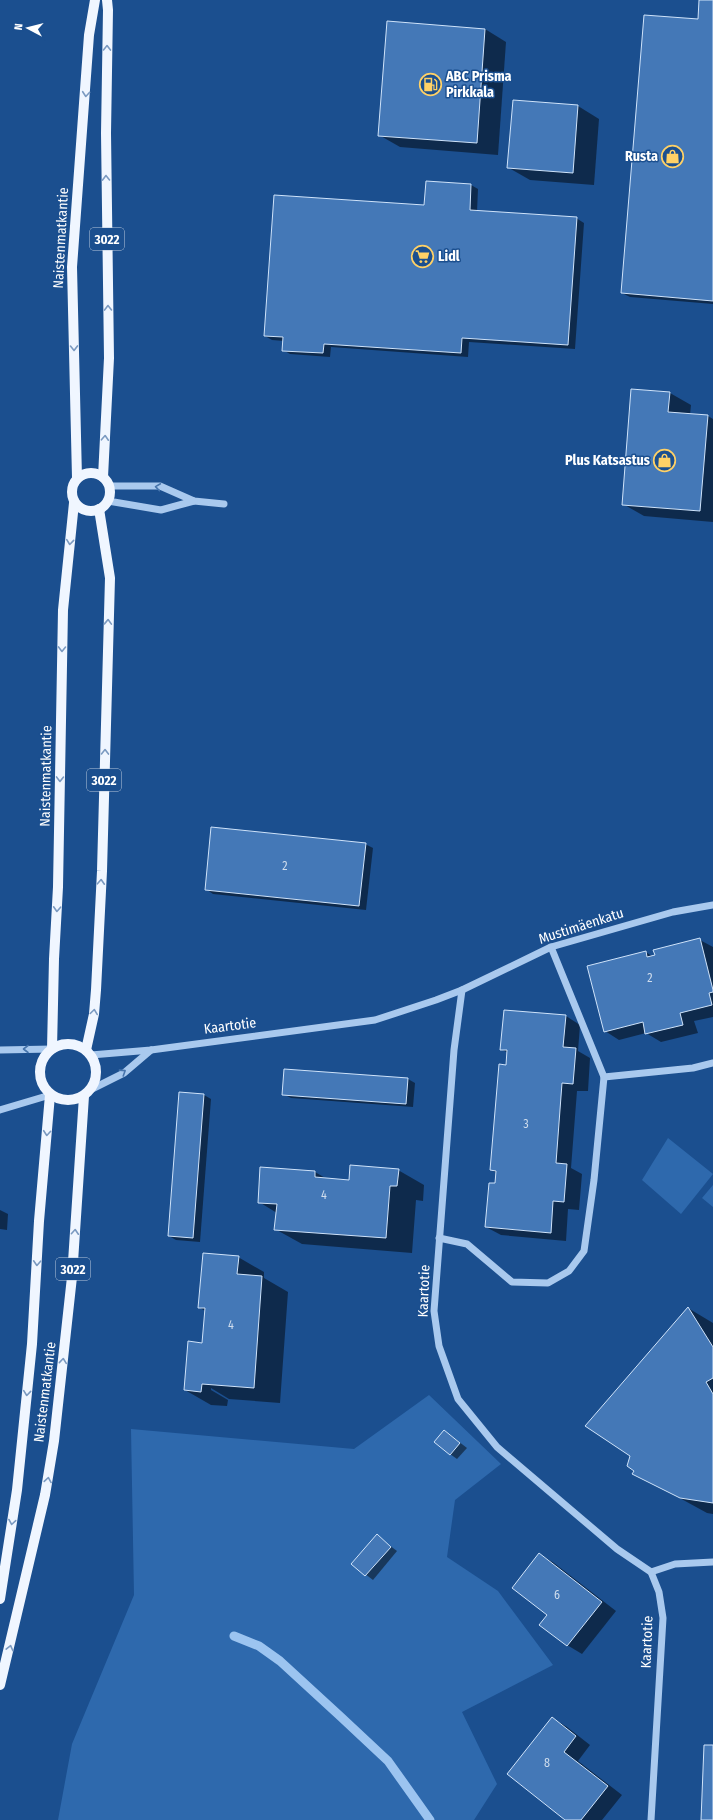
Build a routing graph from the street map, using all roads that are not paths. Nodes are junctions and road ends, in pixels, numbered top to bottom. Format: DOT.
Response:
graph roads {
  1 [pos="95,0"];
  2 [pos="107,0"];
  3 [pos="103,477"];
  4 [pos="77,478"];
  5 [pos="109,486"];
  6 [pos="108,501"];
  7 [pos="194,501"];
  8 [pos="74,503"];
  9 [pos="224,504"];
  10 [pos="99,509"];
  11 [pos="713,905"];
  12 [pos="551,947"];
  13 [pos="462,990"];
  14 [pos="52,1049"];
  15 [pos="0,1050"];
  16 [pos="151,1050"];
  17 [pos="88,1052"];
  18 [pos="713,1063"];
  19 [pos="604,1077"];
  20 [pos="92,1089"];
  21 [pos="50,1095"];
  22 [pos="84,1096"];
  23 [pos="0,1110"];
  24 [pos="439,1238"];
  25 [pos="713,1562"];
  26 [pos="651,1572"];
  27 [pos="0,1599"];
  28 [pos="0,1685"];
  29 [pos="651,1820"];
  1 -- 4 [label="main road, Naistenmatkantie, one-way"];
  3 -- 2 [label="main road, 3022, one-way"];
  3 -- 4 [label="main road"];
  3 -- 5 [label="main road"];
  4 -- 8 [label="main road"];
  5 -- 6 [label="main road"];
  7 -- 5 [label="street, one-way"];
  6 -- 7 [label="street"];
  6 -- 10 [label="main road"];
  7 -- 9 [label="street"];
  8 -- 10 [label="main road"];
  8 -- 14 [label="main road, Naistenmatkantie, one-way"];
  17 -- 10 [label="main road, 3022, one-way"];
  11 -- 12 [label="street, Mustimäenkatu"];
  12 -- 13 [label="street, Mustimäenkatu"];
  12 -- 19 [label="street"];
  13 -- 16 [label="street, Kaartotie"];
  13 -- 24 [label="street, Kaartotie"];
  14 -- 15 [label="street, one-way"];
  14 -- 17 [label="main road"];
  14 -- 21 [label="main road"];
  16 -- 17 [label="street, Kaartotie"];
  20 -- 16 [label="street, one-way"];
  17 -- 20 [label="main road"];
  18 -- 19 [label="street"];
  19 -- 24 [label="street"];
  20 -- 22 [label="main road"];
  21 -- 22 [label="main road"];
  21 -- 23 [label="street"];
  21 -- 27 [label="main road, Naistenmatkantie, one-way"];
  28 -- 22 [label="main road, Naistenmatkantie / 3022, one-way"];
  24 -- 26 [label="street, Kaartotie"];
  25 -- 26 [label="street"];
  26 -- 29 [label="street, Kaartotie"];
}
